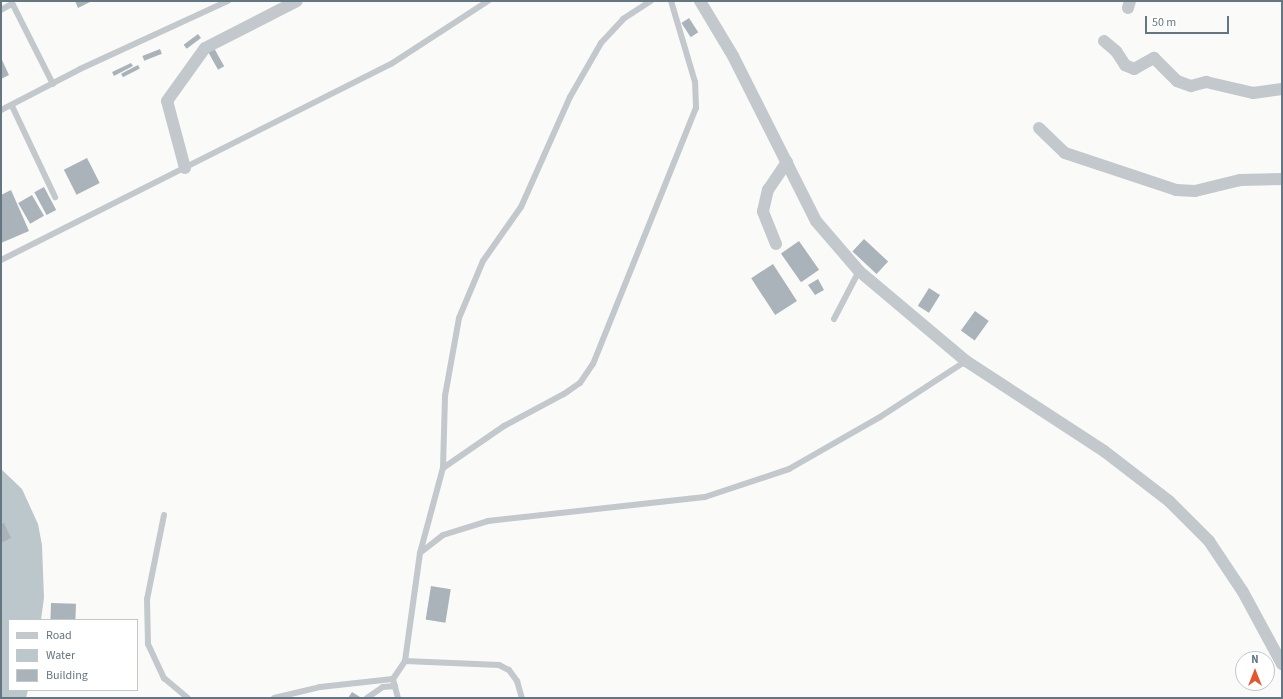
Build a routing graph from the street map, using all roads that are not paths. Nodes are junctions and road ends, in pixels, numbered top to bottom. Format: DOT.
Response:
graph roads {
  1 [pos="228,1"];
  2 [pos="297,1"];
  3 [pos="488,1"];
  4 [pos="651,1"];
  5 [pos="671,1"];
  6 [pos="700,1"];
  7 [pos="11,2"];
  8 [pos="1,10"];
  9 [pos="1104,41"];
  10 [pos="53,84"];
  11 [pos="1282,89"];
  12 [pos="12,106"];
  13 [pos="1,110"];
  14 [pos="1039,128"];
  15 [pos="787,162"];
  16 [pos="185,168"];
  17 [pos="1282,179"];
  18 [pos="55,197"];
  19 [pos="776,244"];
  20 [pos="1,260"];
  21 [pos="859,271"];
  22 [pos="834,319"];
  23 [pos="966,361"];
  24 [pos="443,468"];
  25 [pos="164,515"];
  26 [pos="420,553"];
  27 [pos="405,661"];
  28 [pos="1282,664"];
  29 [pos="394,683"];
  30 [pos="188,698"];
  31 [pos="274,698"];
  32 [pos="367,698"];
  33 [pos="398,698"];
  34 [pos="522,698"];
  1 -- 10 [label="lane"];
  2 -- 16 [label="street"];
  3 -- 16 [label="lane"];
  4 -- 24 [label="lane"];
  5 -- 24 [label="lane"];
  6 -- 15 [label="street"];
  7 -- 8 [label="lane"];
  7 -- 10 [label="lane"];
  9 -- 11 [label="street"];
  10 -- 12 [label="lane"];
  12 -- 13 [label="lane"];
  12 -- 18 [label="lane"];
  14 -- 17 [label="street"];
  15 -- 19 [label="street"];
  15 -- 21 [label="street"];
  16 -- 20 [label="lane"];
  21 -- 22 [label="lane"];
  21 -- 23 [label="street"];
  23 -- 26 [label="lane"];
  23 -- 28 [label="street"];
  24 -- 26 [label="lane"];
  25 -- 30 [label="lane"];
  26 -- 27 [label="lane"];
  27 -- 29 [label="lane"];
  27 -- 34 [label="lane"];
  29 -- 31 [label="lane"];
  29 -- 32 [label="lane"];
  29 -- 33 [label="lane"];
}
